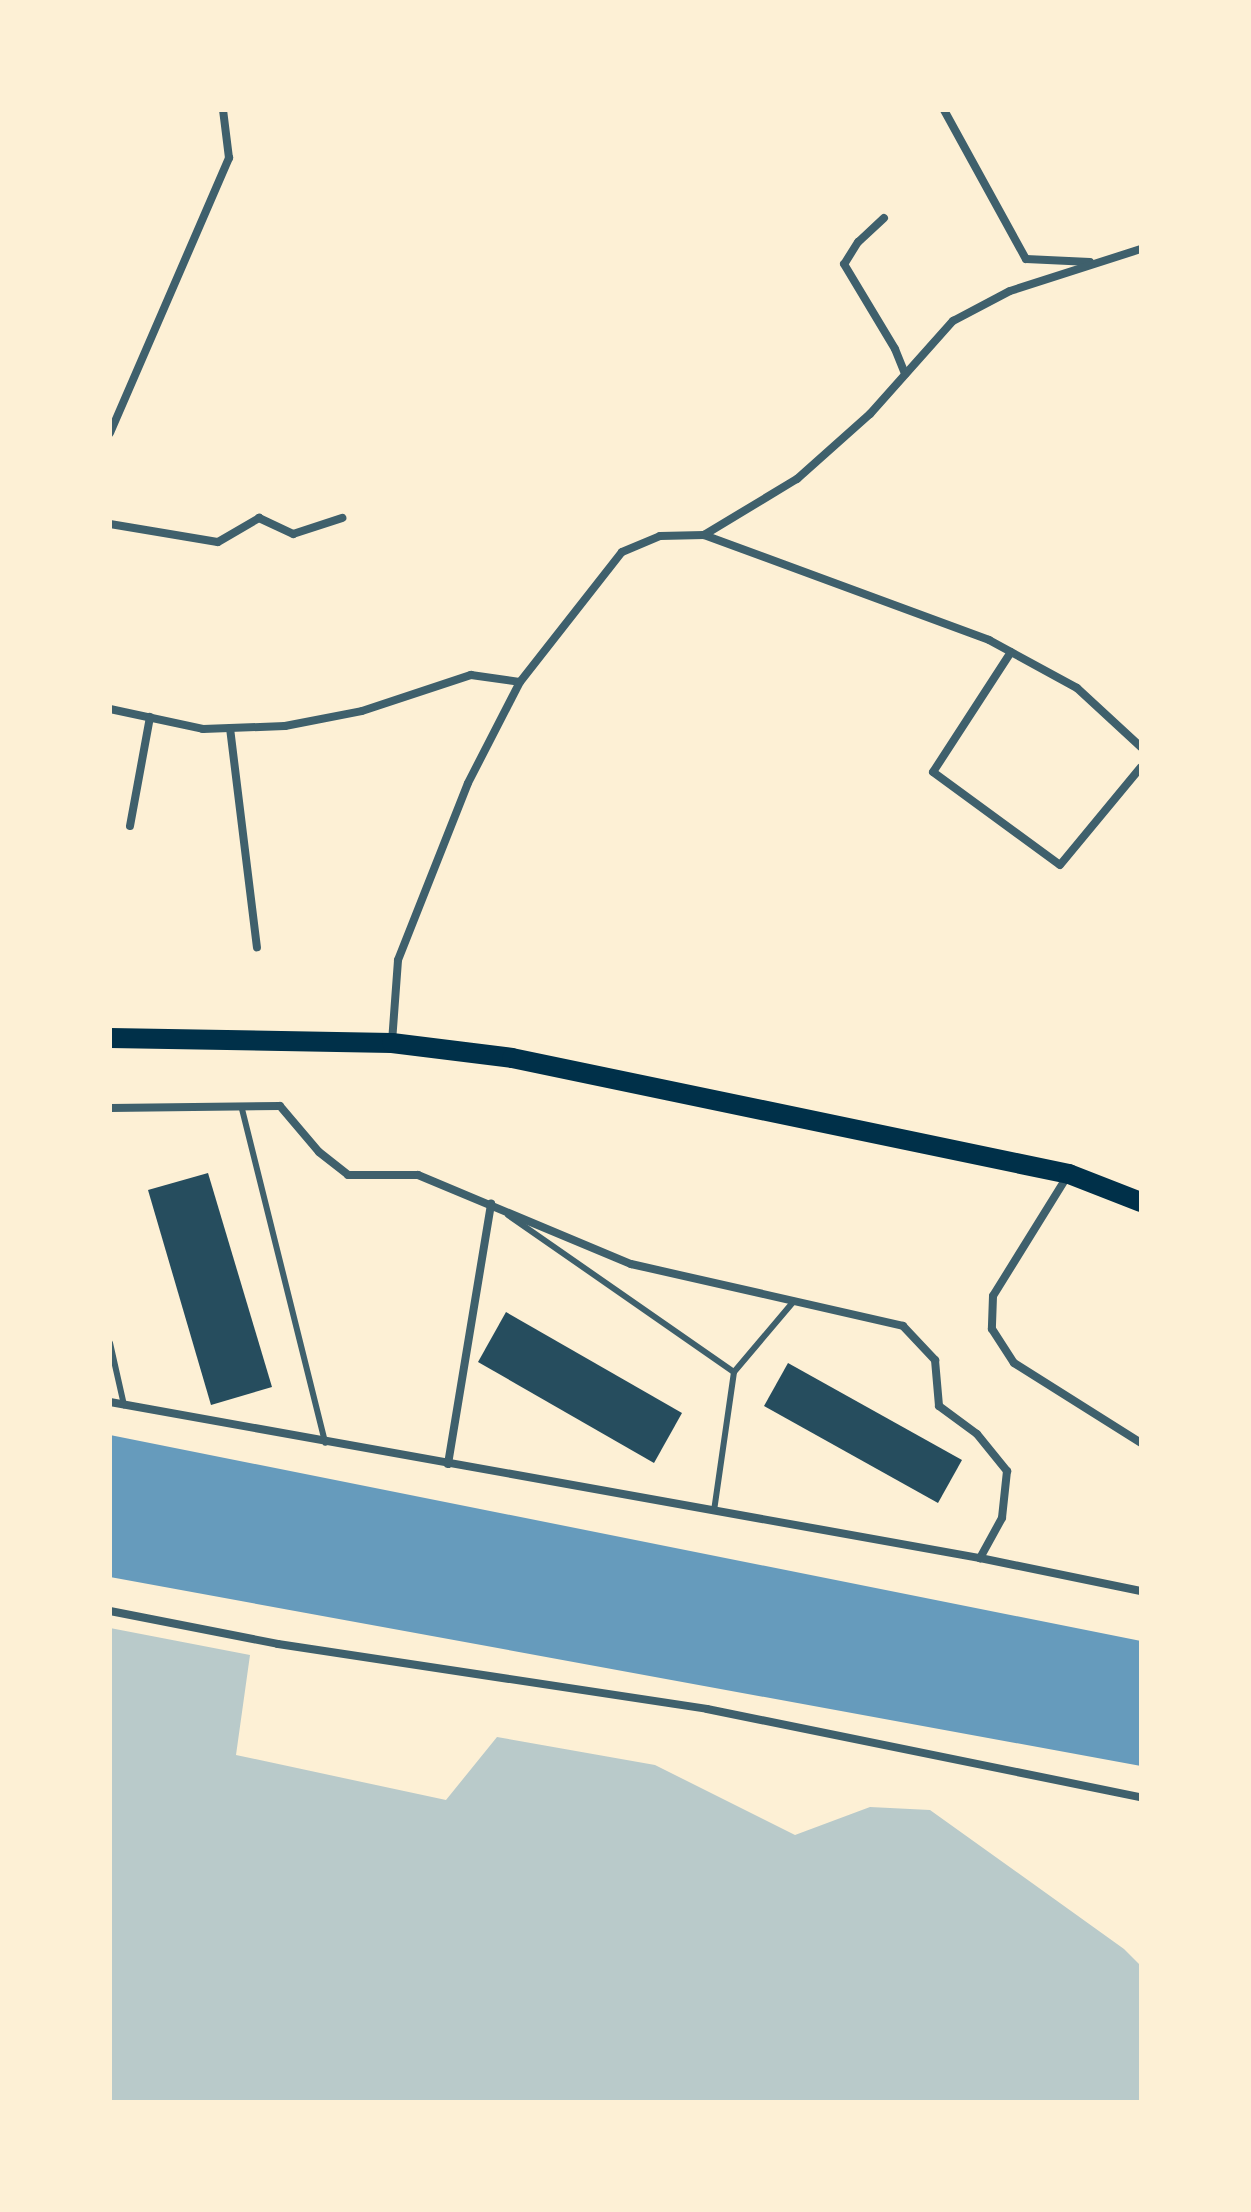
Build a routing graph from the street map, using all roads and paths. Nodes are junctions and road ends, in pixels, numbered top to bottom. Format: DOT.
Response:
graph roads {
  1 [pos="223,110"];
  2 [pos="944,110"];
  3 [pos="884,218"];
  4 [pos="1141,249"];
  5 [pos="1099,262"];
  6 [pos="905,374"];
  7 [pos="110,433"];
  8 [pos="342,518"];
  9 [pos="110,524"];
  10 [pos="704,535"];
  11 [pos="1011,652"];
  12 [pos="520,682"];
  13 [pos="110,709"];
  14 [pos="150,717"];
  15 [pos="230,728"];
  16 [pos="1141,747"];
  17 [pos="1141,767"];
  18 [pos="130,826"];
  19 [pos="257,947"];
  20 [pos="110,1038"];
  21 [pos="392,1043"];
  22 [pos="110,1108"];
  23 [pos="242,1109"];
  24 [pos="1069,1174"];
  25 [pos="1141,1202"];
  26 [pos="491,1204"];
  27 [pos="794,1301"];
  28 [pos="110,1343"];
  29 [pos="734,1372"];
  30 [pos="110,1402"];
  31 [pos="124,1405"];
  32 [pos="325,1443"];
  33 [pos="1141,1443"];
  34 [pos="448,1464"];
  35 [pos="714,1511"];
  36 [pos="980,1558"];
  37 [pos="1141,1591"];
  38 [pos="110,1611"];
  39 [pos="1141,1797"];
  1 -- 7 [label="street"];
  2 -- 5 [label="street"];
  3 -- 6 [label="street"];
  4 -- 5 [label="street"];
  5 -- 6 [label="street"];
  6 -- 10 [label="street"];
  8 -- 9 [label="street"];
  10 -- 11 [label="street"];
  10 -- 12 [label="street"];
  11 -- 16 [label="street"];
  11 -- 17 [label="street"];
  12 -- 15 [label="street"];
  12 -- 21 [label="street"];
  13 -- 14 [label="street"];
  14 -- 15 [label="street"];
  14 -- 18 [label="street"];
  15 -- 19 [label="street"];
  20 -- 21 [label="main road"];
  21 -- 24 [label="main road"];
  22 -- 23 [label="street"];
  23 -- 26 [label="street"];
  23 -- 32 [label="lane"];
  24 -- 25 [label="main road"];
  24 -- 33 [label="street"];
  26 -- 27 [label="street"];
  26 -- 29 [label="lane"];
  26 -- 34 [label="street"];
  27 -- 29 [label="lane"];
  27 -- 36 [label="street"];
  28 -- 31 [label="lane"];
  29 -- 35 [label="lane"];
  30 -- 31 [label="street"];
  31 -- 32 [label="street"];
  32 -- 34 [label="street"];
  34 -- 35 [label="street"];
  35 -- 36 [label="street"];
  36 -- 37 [label="street"];
  38 -- 39 [label="street"];
}
